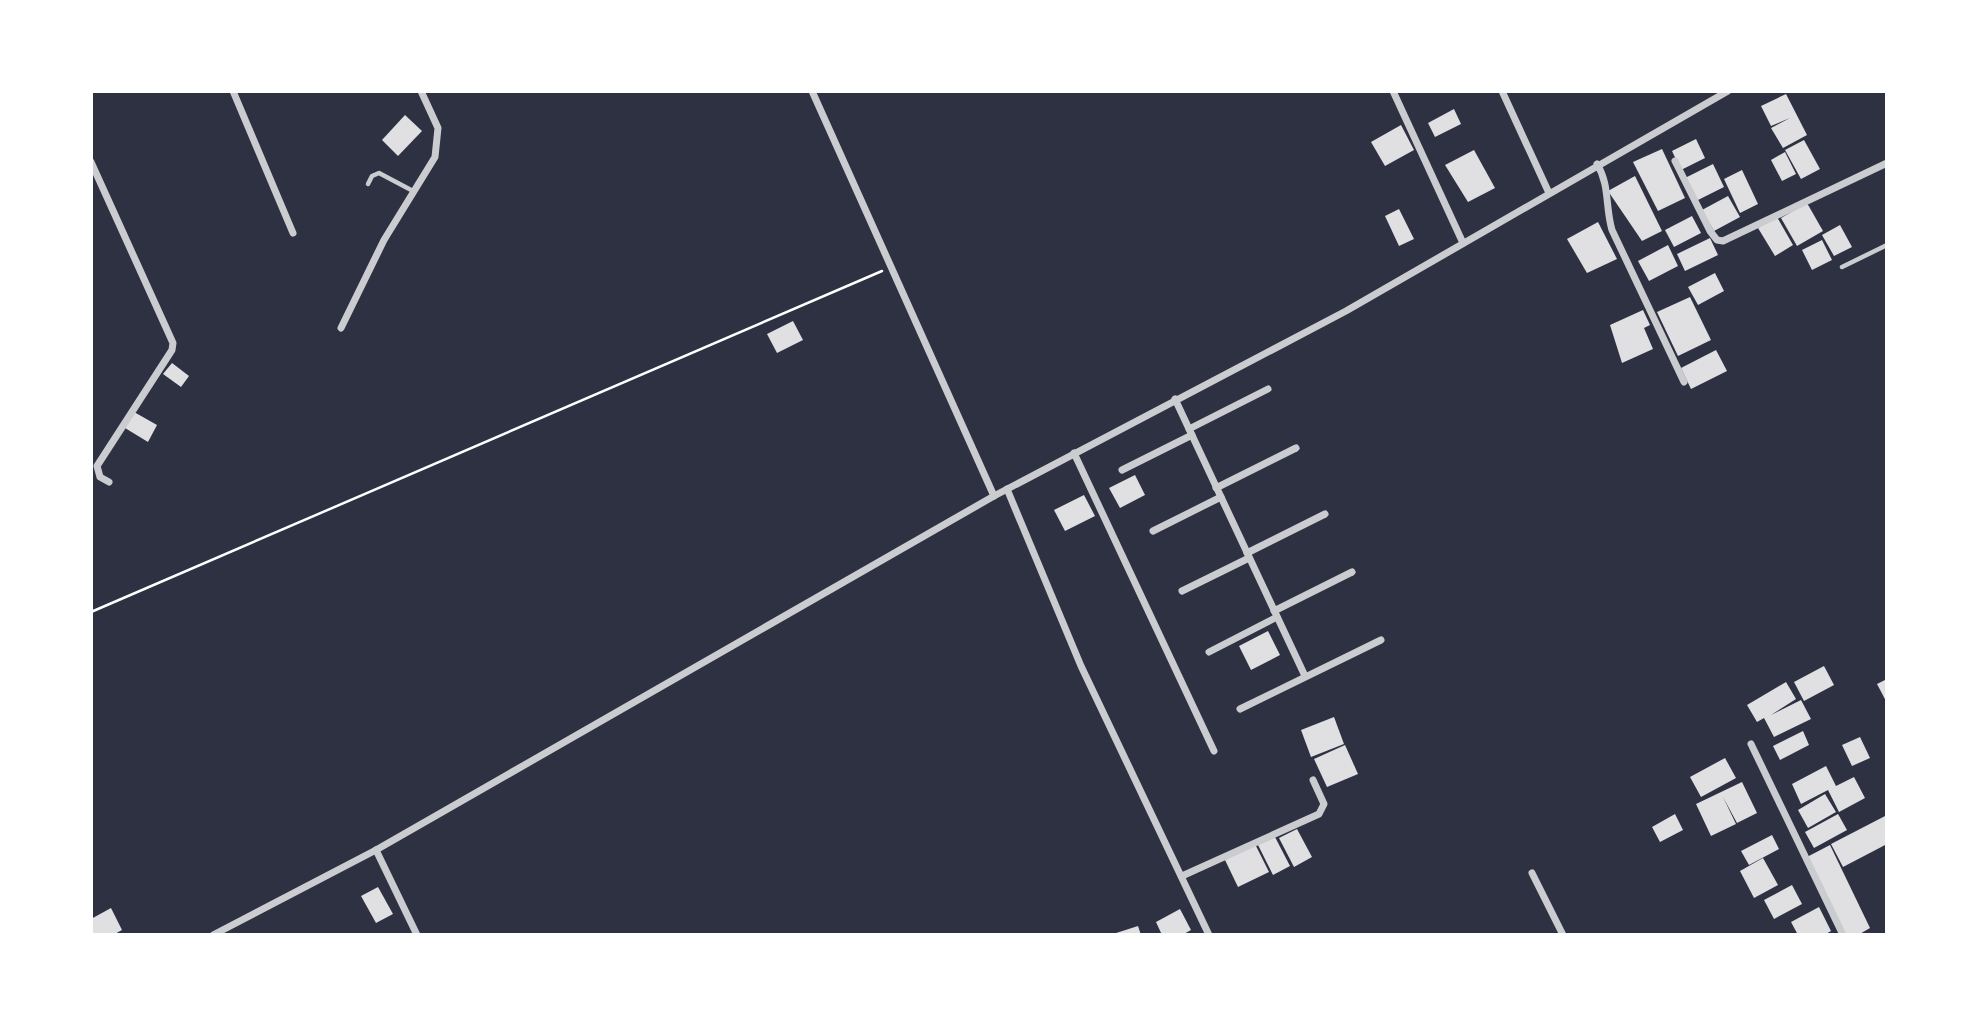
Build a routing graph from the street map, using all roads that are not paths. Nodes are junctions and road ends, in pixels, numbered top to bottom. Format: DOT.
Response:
graph roads {
  1 [pos="233,91"];
  2 [pos="421,91"];
  3 [pos="812,91"];
  4 [pos="1394,91"];
  5 [pos="1503,91"];
  6 [pos="1728,91"];
  7 [pos="1675,161"];
  8 [pos="91,162"];
  9 [pos="1887,163"];
  10 [pos="1597,164"];
  11 [pos="368,184"];
  12 [pos="414,191"];
  13 [pos="1549,192"];
  14 [pos="293,233"];
  15 [pos="1463,243"];
  16 [pos="1887,246"];
  17 [pos="1842,267"];
  18 [pos="341,328"];
  19 [pos="1684,382"];
  20 [pos="1268,389"];
  21 [pos="1175,399"];
  22 [pos="1190,432"];
  23 [pos="1296,448"];
  24 [pos="1074,453"];
  25 [pos="1122,470"];
  26 [pos="109,482"];
  27 [pos="1216,488"];
  28 [pos="1007,489"];
  29 [pos="993,496"];
  30 [pos="1221,497"];
  31 [pos="1325,514"];
  32 [pos="1153,531"];
  33 [pos="1248,555"];
  34 [pos="1352,572"];
  35 [pos="1182,591"];
  36 [pos="1276,614"];
  37 [pos="1381,640"];
  38 [pos="1209,652"];
  39 [pos="1305,676"];
  40 [pos="1240,709"];
  41 [pos="1751,744"];
  42 [pos="1214,751"];
  43 [pos="1312,780"];
  44 [pos="377,852"];
  45 [pos="1532,873"];
  46 [pos="1182,876"];
  47 [pos="213,935"];
  48 [pos="417,935"];
  49 [pos="1209,935"];
  50 [pos="1563,935"];
  51 [pos="1843,935"];
  1 -- 14 [label="street"];
  2 -- 12 [label="street"];
  3 -- 29 [label="street"];
  4 -- 15 [label="street"];
  5 -- 13 [label="street"];
  6 -- 10 [label="street"];
  7 -- 9 [label="street"];
  8 -- 26 [label="street"];
  10 -- 13 [label="street"];
  10 -- 19 [label="street"];
  11 -- 12 [label="lane"];
  12 -- 18 [label="street"];
  13 -- 15 [label="street"];
  15 -- 21 [label="street"];
  16 -- 17 [label="lane"];
  20 -- 22 [label="street"];
  21 -- 22 [label="street"];
  21 -- 24 [label="street"];
  22 -- 25 [label="street"];
  22 -- 27 [label="street"];
  23 -- 27 [label="street"];
  24 -- 28 [label="street"];
  24 -- 42 [label="street"];
  27 -- 30 [label="street"];
  28 -- 29 [label="street"];
  28 -- 46 [label="street"];
  29 -- 44 [label="street"];
  30 -- 32 [label="street"];
  30 -- 33 [label="street"];
  31 -- 33 [label="street"];
  33 -- 35 [label="street"];
  33 -- 36 [label="street"];
  34 -- 36 [label="street"];
  36 -- 38 [label="street"];
  36 -- 39 [label="street"];
  37 -- 39 [label="street"];
  39 -- 40 [label="street"];
  41 -- 51 [label="street"];
  43 -- 46 [label="street"];
  44 -- 47 [label="street"];
  44 -- 48 [label="street"];
  45 -- 50 [label="street"];
  46 -- 49 [label="street"];
}
